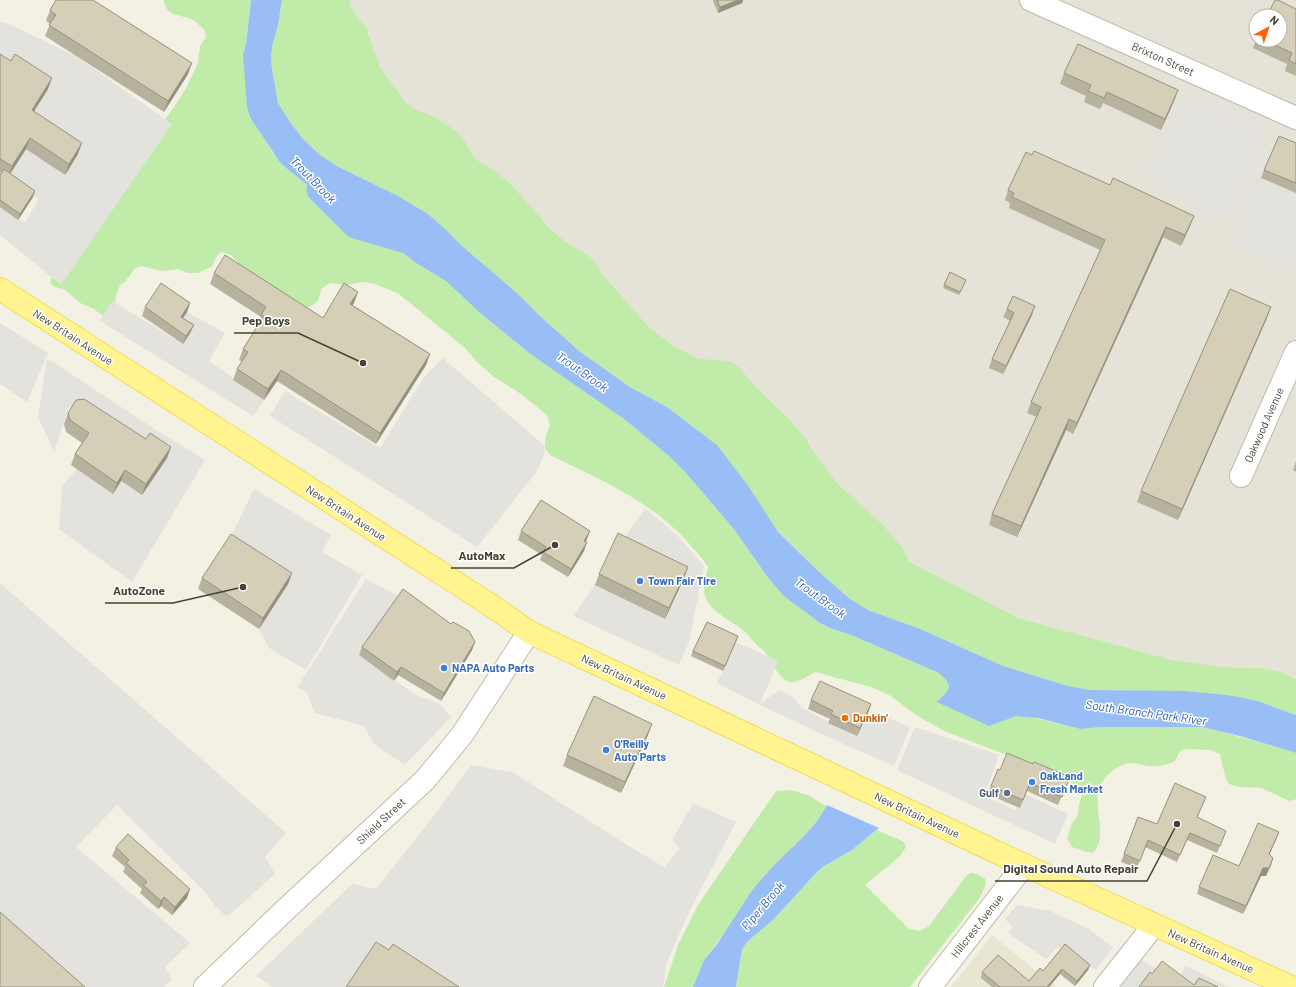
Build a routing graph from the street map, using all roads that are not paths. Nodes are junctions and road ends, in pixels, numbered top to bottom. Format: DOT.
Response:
graph roads {
  1 [pos="1031,0"];
  2 [pos="1296,118"];
  3 [pos="0,290"];
  4 [pos="1296,352"];
  5 [pos="1241,476"];
  6 [pos="528,632"];
  7 [pos="1024,865"];
  8 [pos="1154,925"];
  9 [pos="205,987"];
  10 [pos="930,987"];
  11 [pos="1105,987"];
  12 [pos="1291,987"];
  1 -- 2 [label="street, Brixton Street"];
  3 -- 6 [label="main road, New Britain Avenue"];
  4 -- 5 [label="street, Oakwood Avenue"];
  6 -- 7 [label="main road, New Britain Avenue"];
  6 -- 9 [label="street, Shield Street"];
  7 -- 8 [label="main road, New Britain Avenue"];
  7 -- 10 [label="street, Hillcrest Avenue"];
  8 -- 11 [label="street"];
  8 -- 12 [label="main road, New Britain Avenue"];
}
